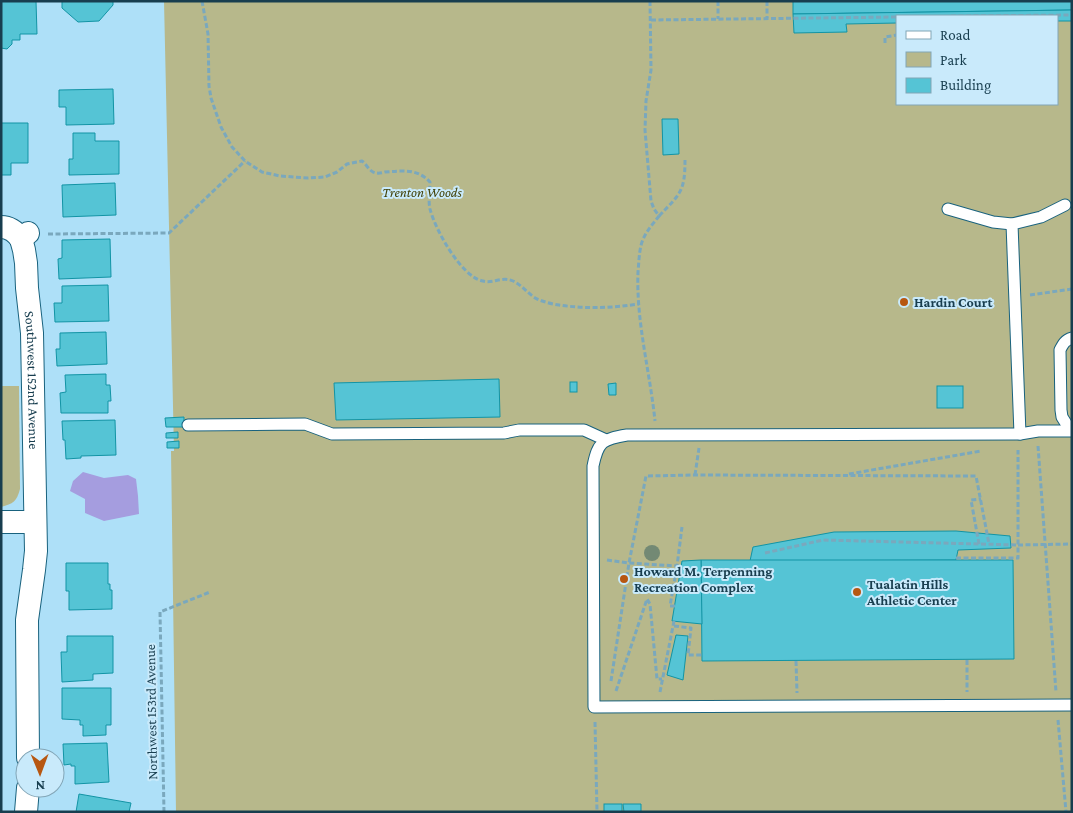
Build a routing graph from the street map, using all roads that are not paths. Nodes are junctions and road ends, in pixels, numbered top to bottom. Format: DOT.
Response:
graph roads {
  1 [pos="1065,205"];
  2 [pos="948,209"];
  3 [pos="1012,224"];
  4 [pos="1,227"];
  5 [pos="1072,338"];
  6 [pos="188,425"];
  7 [pos="1072,430"];
  8 [pos="1020,434"];
  9 [pos="606,440"];
  10 [pos="1,522"];
  11 [pos="35,522"];
  12 [pos="1072,704"];
  13 [pos="28,748"];
  14 [pos="27,798"];
  15 [pos="26,812"];
  1 -- 3 [label="lane"];
  2 -- 3 [label="lane"];
  3 -- 8 [label="lane"];
  4 -- 11 [label="street, Southwest 152nd Avenue"];
  5 -- 7 [label="lane"];
  6 -- 9 [label="lane"];
  7 -- 8 [label="lane"];
  8 -- 9 [label="lane"];
  9 -- 12 [label="lane"];
  10 -- 11 [label="street"];
  11 -- 13 [label="street, Southwest 152nd Avenue"];
  14 -- 15 [label="street"];
}
